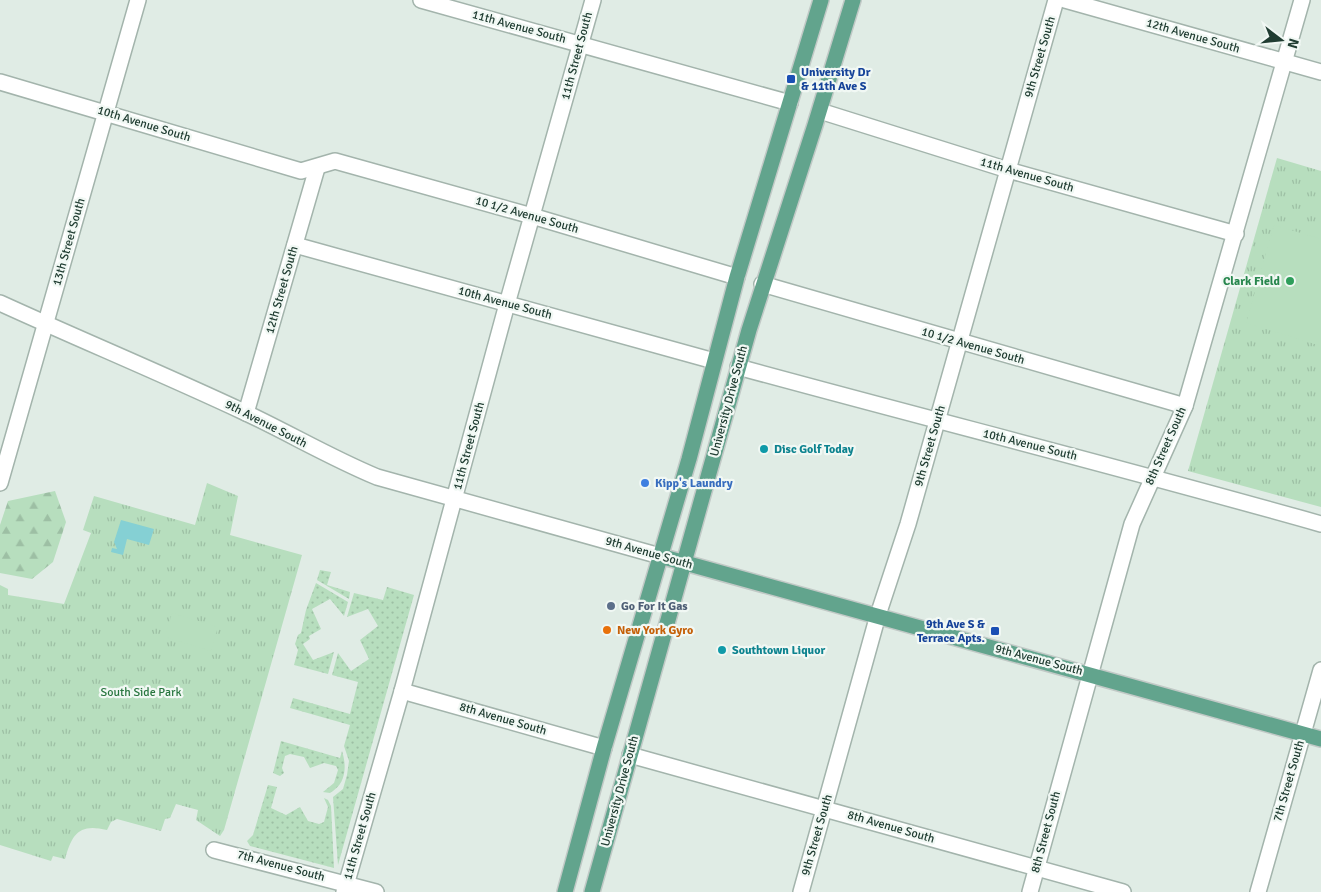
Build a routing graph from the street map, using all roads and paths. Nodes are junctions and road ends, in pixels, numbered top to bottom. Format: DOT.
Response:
graph roads {
  1 [pos="138,0"];
  2 [pos="421,0"];
  3 [pos="593,0"];
  4 [pos="821,0"];
  5 [pos="853,0"];
  6 [pos="1056,0"];
  7 [pos="1065,0"];
  8 [pos="1302,0"];
  9 [pos="581,43"];
  10 [pos="1285,62"];
  11 [pos="1321,72"];
  12 [pos="0,82"];
  13 [pos="790,103"];
  14 [pos="820,111"];
  15 [pos="106,113"];
  16 [pos="317,168"];
  17 [pos="1008,170"];
  18 [pos="532,216"];
  19 [pos="1236,234"];
  20 [pos="295,245"];
  21 [pos="737,277"];
  22 [pos="762,284"];
  23 [pos="0,304"];
  24 [pos="507,304"];
  25 [pos="46,324"];
  26 [pos="960,342"];
  27 [pos="714,361"];
  28 [pos="738,368"];
  29 [pos="1185,406"];
  30 [pos="246,413"];
  31 [pos="937,422"];
  32 [pos="1154,476"];
  33 [pos="0,483"];
  34 [pos="455,498"];
  35 [pos="1321,524"];
  36 [pos="660,556"];
  37 [pos="684,563"];
  38 [pos="878,615"];
  39 [pos="1321,670"];
  40 [pos="1090,674"];
  41 [pos="402,691"];
  42 [pos="1303,733"];
  43 [pos="1321,738"];
  44 [pos="604,748"];
  45 [pos="630,755"];
  46 [pos="824,809"];
  47 [pos="214,850"];
  48 [pos="1036,868"];
  49 [pos="345,888"];
  50 [pos="376,892"];
  51 [pos="565,892"];
  52 [pos="592,892"];
  53 [pos="801,892"];
  54 [pos="1030,892"];
  55 [pos="1123,892"];
  56 [pos="1258,892"];
  1 -- 15 [label="street, 13th Street South"];
  2 -- 9 [label="street, 11th Avenue South"];
  3 -- 9 [label="street, 11th Street South"];
  4 -- 13 [label="main road, University Drive South"];
  5 -- 14 [label="main road, University Drive South"];
  6 -- 17 [label="street, 9th Street South"];
  7 -- 10 [label="street, 12th Avenue South"];
  8 -- 10 [label="street, 8th Street South"];
  9 -- 13 [label="street, 11th Avenue South"];
  9 -- 18 [label="street, 11th Street South"];
  10 -- 11 [label="street, 12th Avenue South"];
  10 -- 19 [label="street, 8th Street South"];
  12 -- 15 [label="street, 10th Avenue South"];
  13 -- 21 [label="main road, University Drive South"];
  14 -- 17 [label="street, 11th Avenue South"];
  14 -- 22 [label="main road, University Drive South"];
  15 -- 16 [label="street, 10th Avenue South"];
  15 -- 25 [label="street, 13th Street South"];
  16 -- 18 [label="street, 10 1/2 Avenue South"];
  16 -- 20 [label="street, 12th Street South"];
  17 -- 19 [label="street, 11th Avenue South"];
  17 -- 26 [label="street, 9th Street South"];
  18 -- 21 [label="street, 10 1/2 Avenue South"];
  18 -- 24 [label="street, 11th Street South"];
  19 -- 29 [label="street, 8th Street South"];
  20 -- 24 [label="street, 10th Avenue South"];
  20 -- 30 [label="street, 12th Street South"];
  21 -- 27 [label="main road, University Drive South"];
  22 -- 26 [label="street, 10 1/2 Avenue South"];
  22 -- 28 [label="main road, University Drive South"];
  23 -- 25 [label="street, 9th Avenue South"];
  24 -- 27 [label="street, 10th Avenue South"];
  24 -- 34 [label="street, 11th Street South"];
  25 -- 30 [label="street, 9th Avenue South"];
  25 -- 33 [label="street, 13th Street South"];
  26 -- 29 [label="street, 10 1/2 Avenue South"];
  26 -- 31 [label="street, 9th Street South"];
  27 -- 36 [label="main road, University Drive South"];
  28 -- 31 [label="street, 10th Avenue South"];
  28 -- 37 [label="main road, University Drive South"];
  29 -- 32 [label="street, 8th Street South"];
  30 -- 34 [label="street, 9th Avenue South"];
  31 -- 32 [label="street, 10th Avenue South"];
  31 -- 38 [label="street, 9th Street South"];
  32 -- 35 [label="street, 10th Avenue South"];
  32 -- 40 [label="street, 8th Street South"];
  34 -- 36 [label="street, 9th Avenue South"];
  34 -- 41 [label="street, 11th Street South"];
  36 -- 37 [label="main road, 9th Avenue South"];
  36 -- 44 [label="main road, University Drive South"];
  37 -- 38 [label="main road, 9th Avenue South"];
  37 -- 45 [label="main road, University Drive South"];
  38 -- 40 [label="main road, 9th Avenue South"];
  38 -- 46 [label="street, 9th Street South"];
  39 -- 42 [label="street, 7th Street South"];
  40 -- 42 [label="main road, 9th Avenue South"];
  40 -- 48 [label="street, 8th Street South"];
  41 -- 44 [label="street, 8th Avenue South"];
  41 -- 49 [label="street, 11th Street South"];
  42 -- 43 [label="main road, 9th Avenue South"];
  42 -- 56 [label="street, 7th Street South"];
  44 -- 51 [label="main road, University Drive South"];
  45 -- 46 [label="street, 8th Avenue South"];
  45 -- 52 [label="main road, University Drive South"];
  46 -- 48 [label="street, 8th Avenue South"];
  46 -- 53 [label="street, 9th Street South"];
  47 -- 49 [label="street, 7th Avenue South"];
  48 -- 54 [label="street, 8th Street South"];
  48 -- 55 [label="street, 8th Avenue South"];
  49 -- 50 [label="street, 7th Avenue South"];
}
